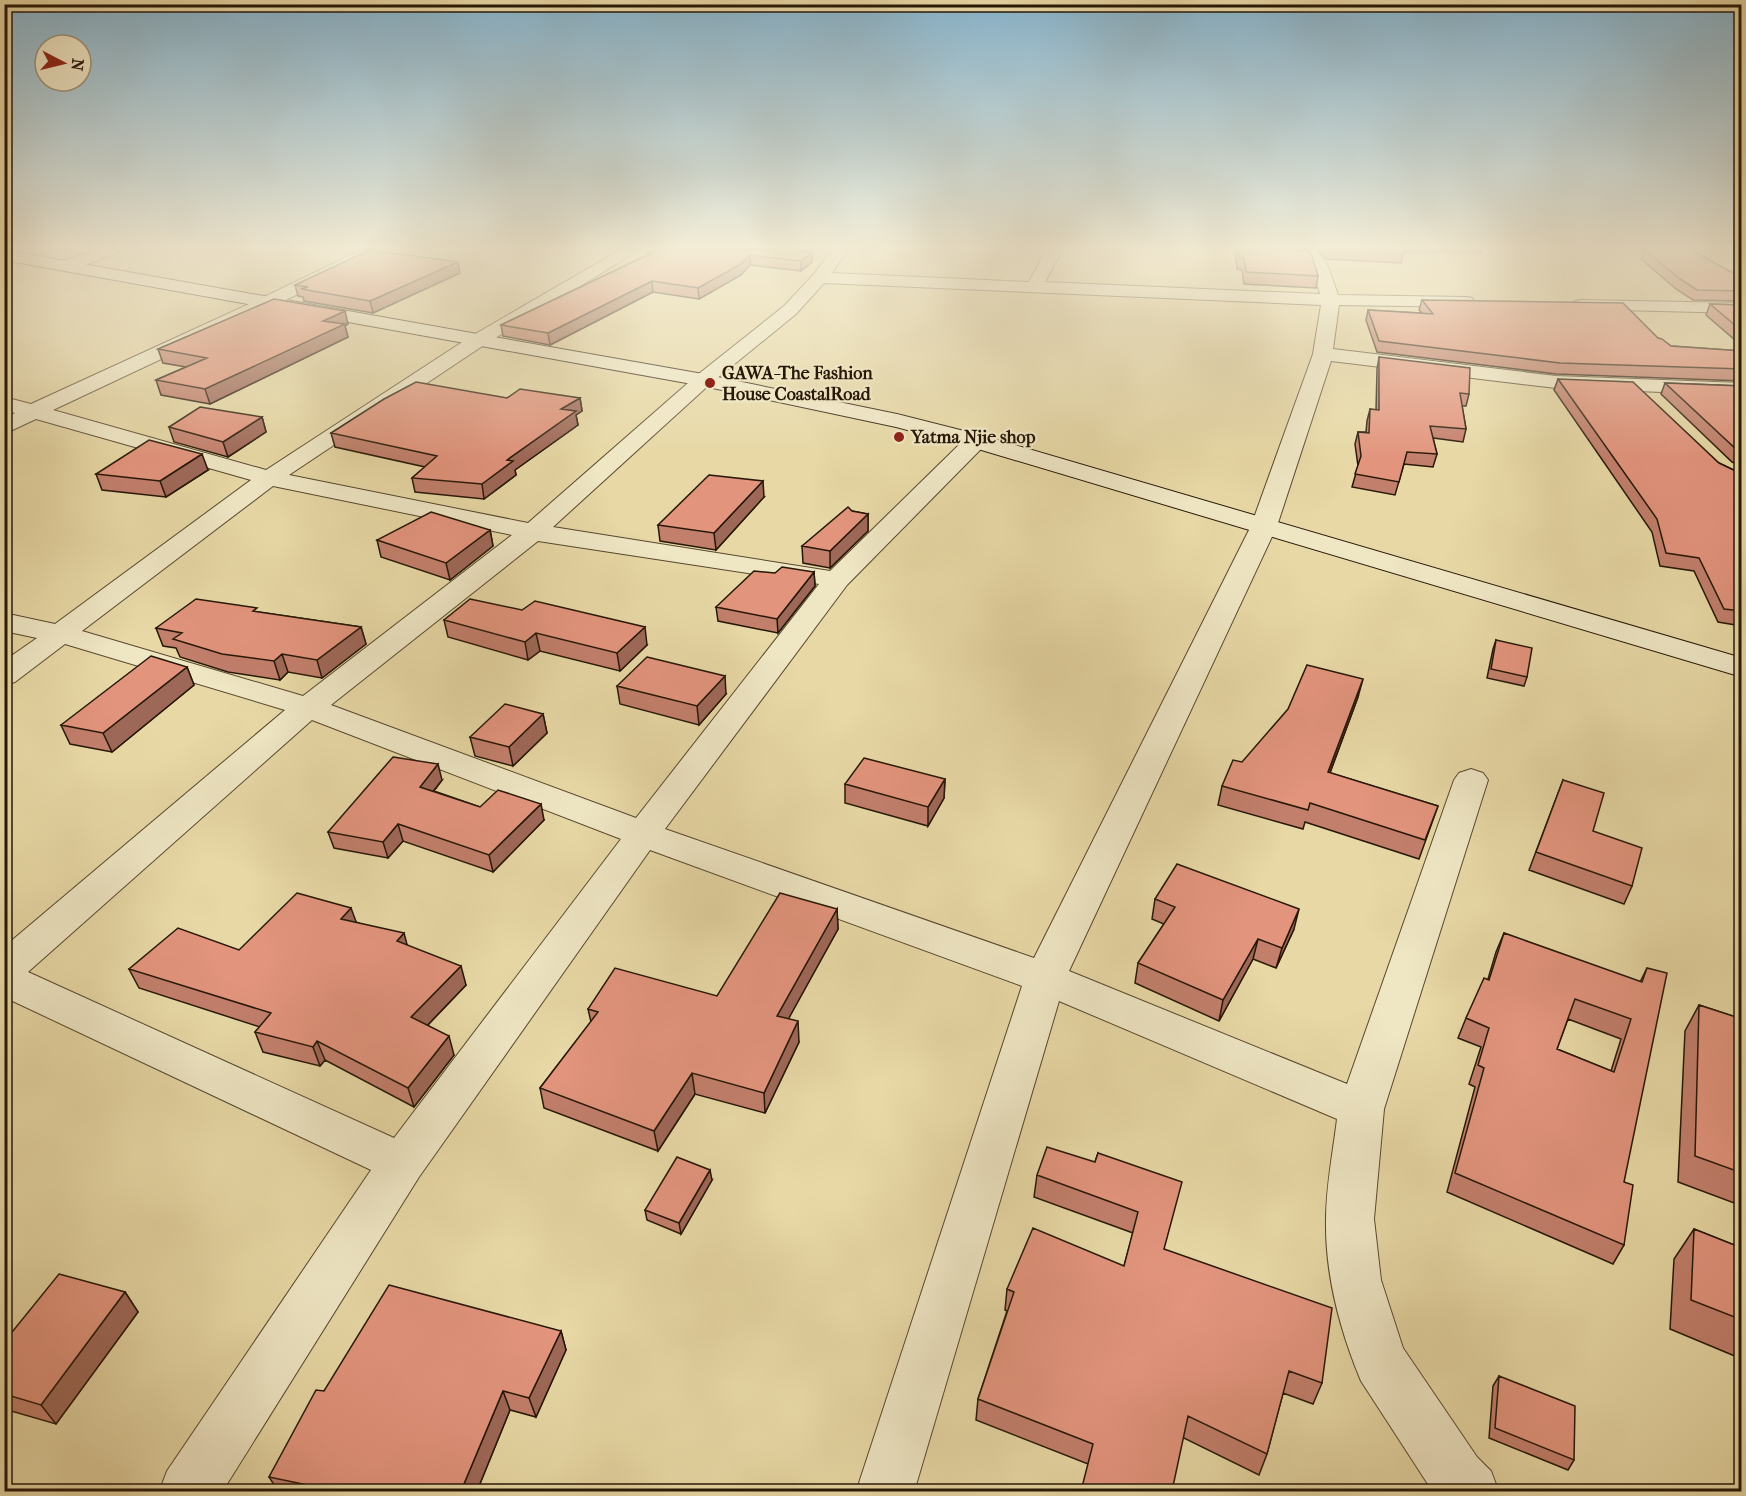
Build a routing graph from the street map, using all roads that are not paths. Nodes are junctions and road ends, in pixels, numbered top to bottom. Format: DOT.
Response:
graph roads {
  1 [pos="230,320"];
  2 [pos="363,320"];
  3 [pos="513,320"];
  4 [pos="778,320"];
  5 [pos="1328,320"];
  6 [pos="477,341"];
  7 [pos="1323,354"];
  8 [pos="703,380"];
  9 [pos="1637,386"];
  10 [pos="1742,389"];
  11 [pos="4,403"];
  12 [pos="36,410"];
  13 [pos="1663,411"];
  14 [pos="4,427"];
  15 [pos="976,441"];
  16 [pos="269,478"];
  17 [pos="1264,526"];
  18 [pos="533,532"];
  19 [pos="837,579"];
  20 [pos="4,622"];
  21 [pos="61,634"];
  22 [pos="1742,668"];
  23 [pos="4,676"];
  24 [pos="308,706"];
  25 [pos="1471,780"];
  26 [pos="642,834"];
  27 [pos="4,970"];
  28 [pos="1045,978"];
  29 [pos="4,979"];
  30 [pos="1361,1109"];
  31 [pos="402,1163"];
  32 [pos="188,1491"];
  33 [pos="885,1491"];
  34 [pos="1470,1491"];
  1 -- 12 [label="street"];
  2 -- 6 [label="street"];
  3 -- 6 [label="street"];
  4 -- 8 [label="street"];
  5 -- 7 [label="street"];
  6 -- 8 [label="street"];
  6 -- 16 [label="street"];
  7 -- 9 [label="street"];
  7 -- 17 [label="street"];
  8 -- 15 [label="street"];
  8 -- 18 [label="street"];
  9 -- 10 [label="street"];
  9 -- 13 [label="street"];
  11 -- 12 [label="street"];
  12 -- 14 [label="street"];
  12 -- 16 [label="street"];
  15 -- 17 [label="street"];
  15 -- 19 [label="street"];
  16 -- 18 [label="street"];
  16 -- 21 [label="street"];
  17 -- 22 [label="street"];
  17 -- 28 [label="street"];
  18 -- 19 [label="street"];
  18 -- 24 [label="street"];
  19 -- 26 [label="street"];
  20 -- 21 [label="street"];
  21 -- 23 [label="street"];
  21 -- 24 [label="street"];
  24 -- 26 [label="street"];
  24 -- 27 [label="street"];
  25 -- 30 [label="street"];
  26 -- 28 [label="street"];
  26 -- 31 [label="street"];
  28 -- 30 [label="street"];
  28 -- 33 [label="street"];
  29 -- 31 [label="street"];
  30 -- 34 [label="street"];
  31 -- 32 [label="street"];
}
